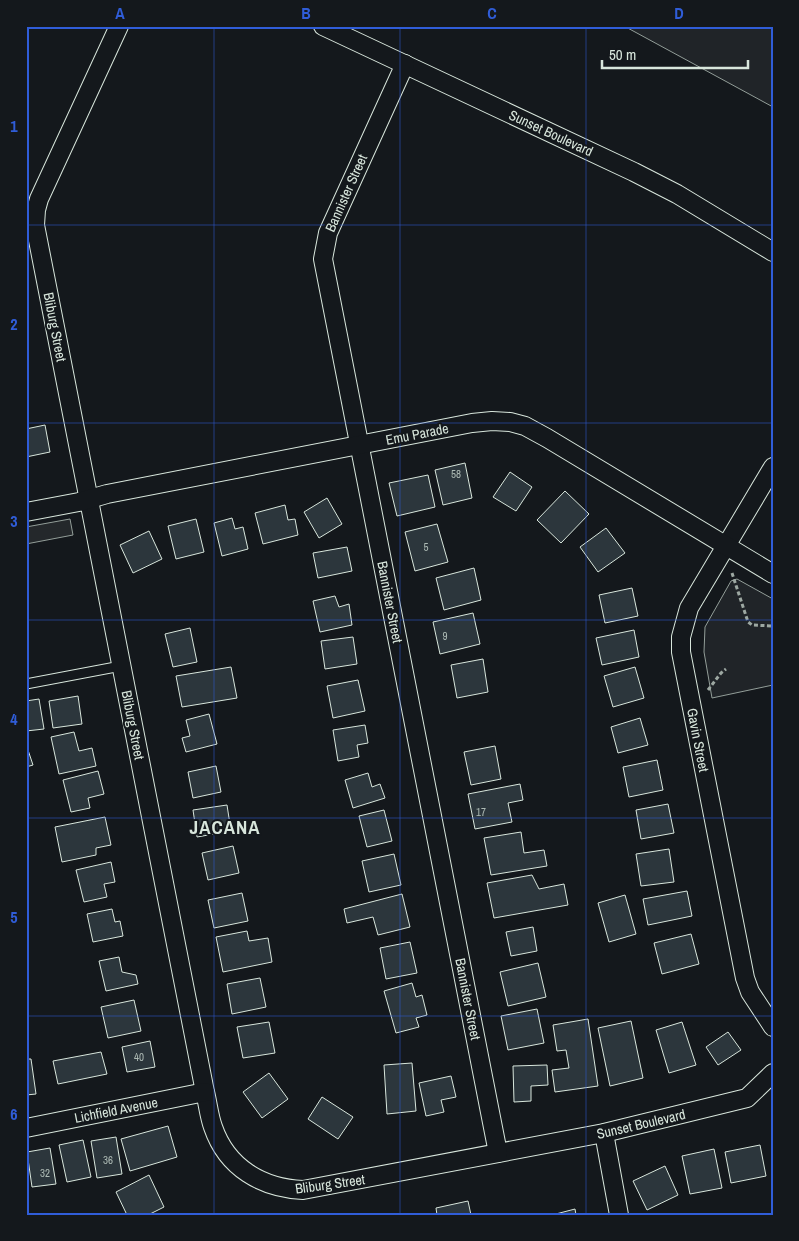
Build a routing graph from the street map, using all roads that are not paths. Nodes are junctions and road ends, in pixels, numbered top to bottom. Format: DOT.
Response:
graph roads {
  1 [pos="119,26"];
  2 [pos="323,26"];
  3 [pos="405,64"];
  4 [pos="31,226"];
  5 [pos="773,252"];
  6 [pos="359,444"];
  7 [pos="773,467"];
  8 [pos="89,499"];
  9 [pos="26,512"];
  10 [pos="726,546"];
  11 [pos="773,574"];
  12 [pos="121,666"];
  13 [pos="26,684"];
  14 [pos="773,1027"];
  15 [pos="773,1073"];
  16 [pos="205,1092"];
  17 [pos="26,1128"];
  18 [pos="604,1133"];
  19 [pos="498,1153"];
  20 [pos="619,1215"];
  1 -- 4 [label="street, Bliburg Street"];
  2 -- 3 [label="street, Sunset Boulevard"];
  3 -- 5 [label="street, Sunset Boulevard"];
  3 -- 6 [label="street, Bannister Street"];
  4 -- 8 [label="street, Bliburg Street"];
  6 -- 8 [label="street, Emu Parade"];
  6 -- 10 [label="street, Emu Parade"];
  6 -- 19 [label="street, Bannister Street"];
  7 -- 10 [label="street, Gavin Street"];
  8 -- 9 [label="street, Emu Parade"];
  8 -- 12 [label="street, Bliburg Street"];
  10 -- 11 [label="street, Emu Parade"];
  10 -- 14 [label="street, Gavin Street"];
  12 -- 13 [label="lane"];
  12 -- 16 [label="street, Bliburg Street"];
  15 -- 18 [label="street, Sunset Boulevard"];
  16 -- 17 [label="street, Lichfield Avenue"];
  16 -- 19 [label="street, Bliburg Street"];
  18 -- 19 [label="street, Sunset Boulevard"];
  18 -- 20 [label="street"];
}
